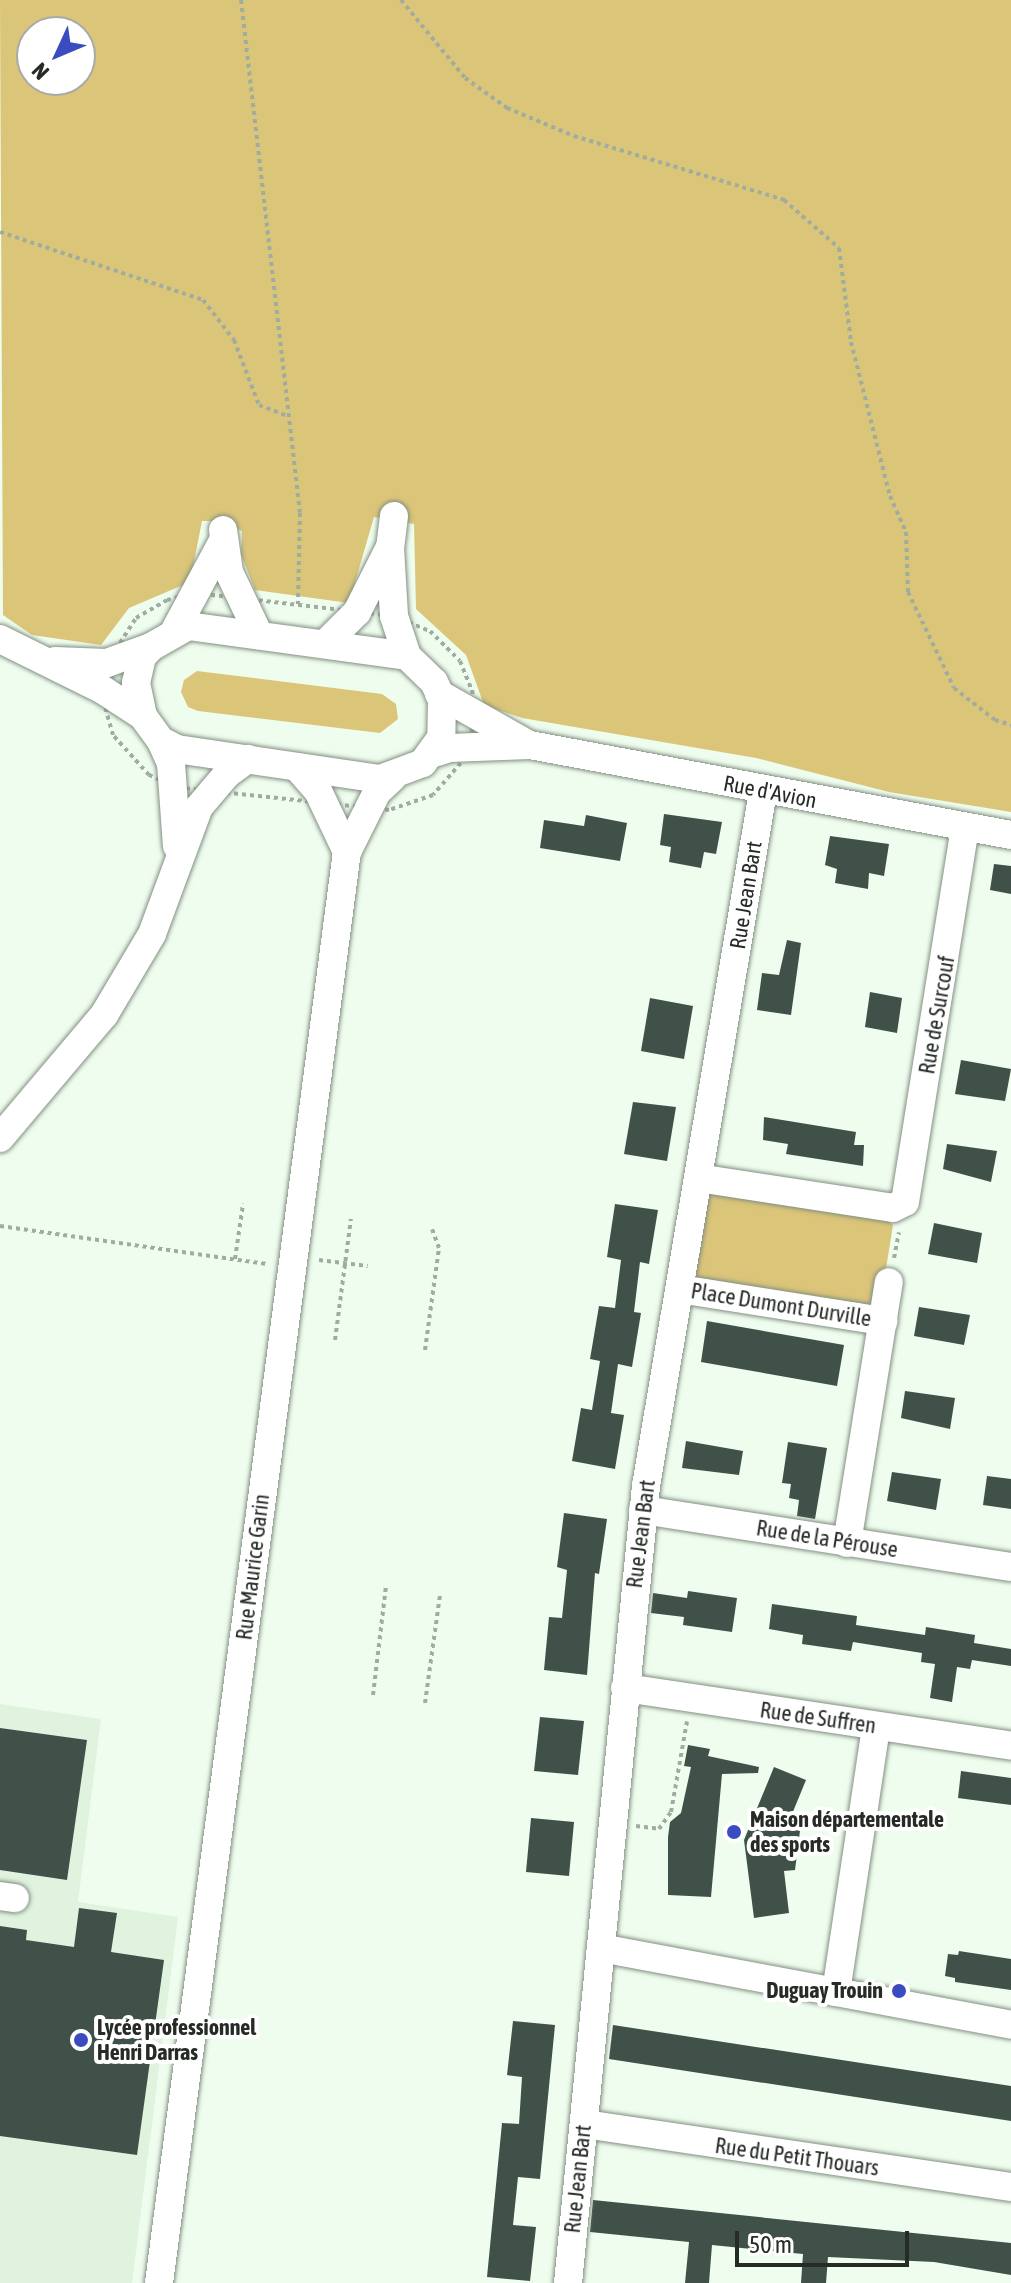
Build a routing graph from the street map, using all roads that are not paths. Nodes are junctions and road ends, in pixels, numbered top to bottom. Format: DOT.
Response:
graph roads {
  1 [pos="394,516"];
  2 [pos="390,548"];
  3 [pos="175,630"];
  4 [pos="259,635"];
  5 [pos="0,639"];
  6 [pos="326,643"];
  7 [pos="151,647"];
  8 [pos="407,656"];
  9 [pos="105,677"];
  10 [pos="439,694"];
  11 [pos="143,716"];
  12 [pos="161,741"];
  13 [pos="530,745"];
  14 [pos="431,754"];
  15 [pos="248,759"];
  16 [pos="297,767"];
  17 [pos="392,778"];
  18 [pos="763,791"];
  19 [pos="965,828"];
  20 [pos="1011,835"];
  21 [pos="347,852"];
  22 [pos="177,855"];
  23 [pos="0,1138"];
  24 [pos="698,1178"];
  25 [pos="889,1282"];
  26 [pos="680,1289"];
  27 [pos="883,1321"];
  28 [pos="643,1510"];
  29 [pos="847,1543"];
  30 [pos="1011,1567"];
  31 [pos="625,1688"];
  32 [pos="876,1727"];
  33 [pos="1011,1746"];
  34 [pos="601,1948"];
  35 [pos="836,1992"];
  36 [pos="1011,2025"];
  37 [pos="584,2124"];
  38 [pos="1011,2187"];
  39 [pos="159,2283"];
  40 [pos="568,2283"];
  1 -- 2 [label="street"];
  2 -- 6 [label="street"];
  2 -- 8 [label="street"];
  3 -- 4 [label="street"];
  3 -- 4 [label="street"];
  3 -- 7 [label="street"];
  4 -- 6 [label="street"];
  5 -- 9 [label="street"];
  6 -- 8 [label="street"];
  7 -- 9 [label="street"];
  7 -- 11 [label="street"];
  8 -- 10 [label="street"];
  9 -- 11 [label="street"];
  10 -- 13 [label="street, Rue d'Avion"];
  10 -- 14 [label="street"];
  11 -- 12 [label="street"];
  12 -- 15 [label="street"];
  12 -- 22 [label="street"];
  13 -- 14 [label="street, Rue d'Avion"];
  13 -- 18 [label="street, Rue d'Avion"];
  14 -- 17 [label="street"];
  15 -- 16 [label="street"];
  15 -- 22 [label="street"];
  16 -- 17 [label="street"];
  16 -- 21 [label="street"];
  17 -- 21 [label="street, Rue Maurice Garin"];
  18 -- 19 [label="street, Rue d'Avion"];
  18 -- 24 [label="street, Rue Jean Bart"];
  19 -- 20 [label="street, Rue d'Avion"];
  19 -- 24 [label="street, Rue de Surcouf"];
  21 -- 39 [label="street, Rue Maurice Garin"];
  22 -- 23 [label="street"];
  24 -- 26 [label="street, Rue Jean Bart"];
  25 -- 27 [label="street"];
  26 -- 27 [label="street, Place Dumont Durville"];
  26 -- 28 [label="street, Rue Jean Bart"];
  27 -- 29 [label="street"];
  28 -- 29 [label="street, Rue de la Pérouse"];
  28 -- 31 [label="street, Rue Jean Bart"];
  29 -- 30 [label="street, Rue de la Pérouse"];
  31 -- 32 [label="street, Rue de Suffren"];
  31 -- 34 [label="street, Rue Jean Bart"];
  32 -- 33 [label="street, Rue de Suffren"];
  32 -- 35 [label="street"];
  34 -- 35 [label="street"];
  34 -- 37 [label="street, Rue Jean Bart"];
  35 -- 36 [label="street"];
  37 -- 38 [label="street, Rue du Petit Thouars"];
  37 -- 40 [label="street, Rue Jean Bart"];
}
